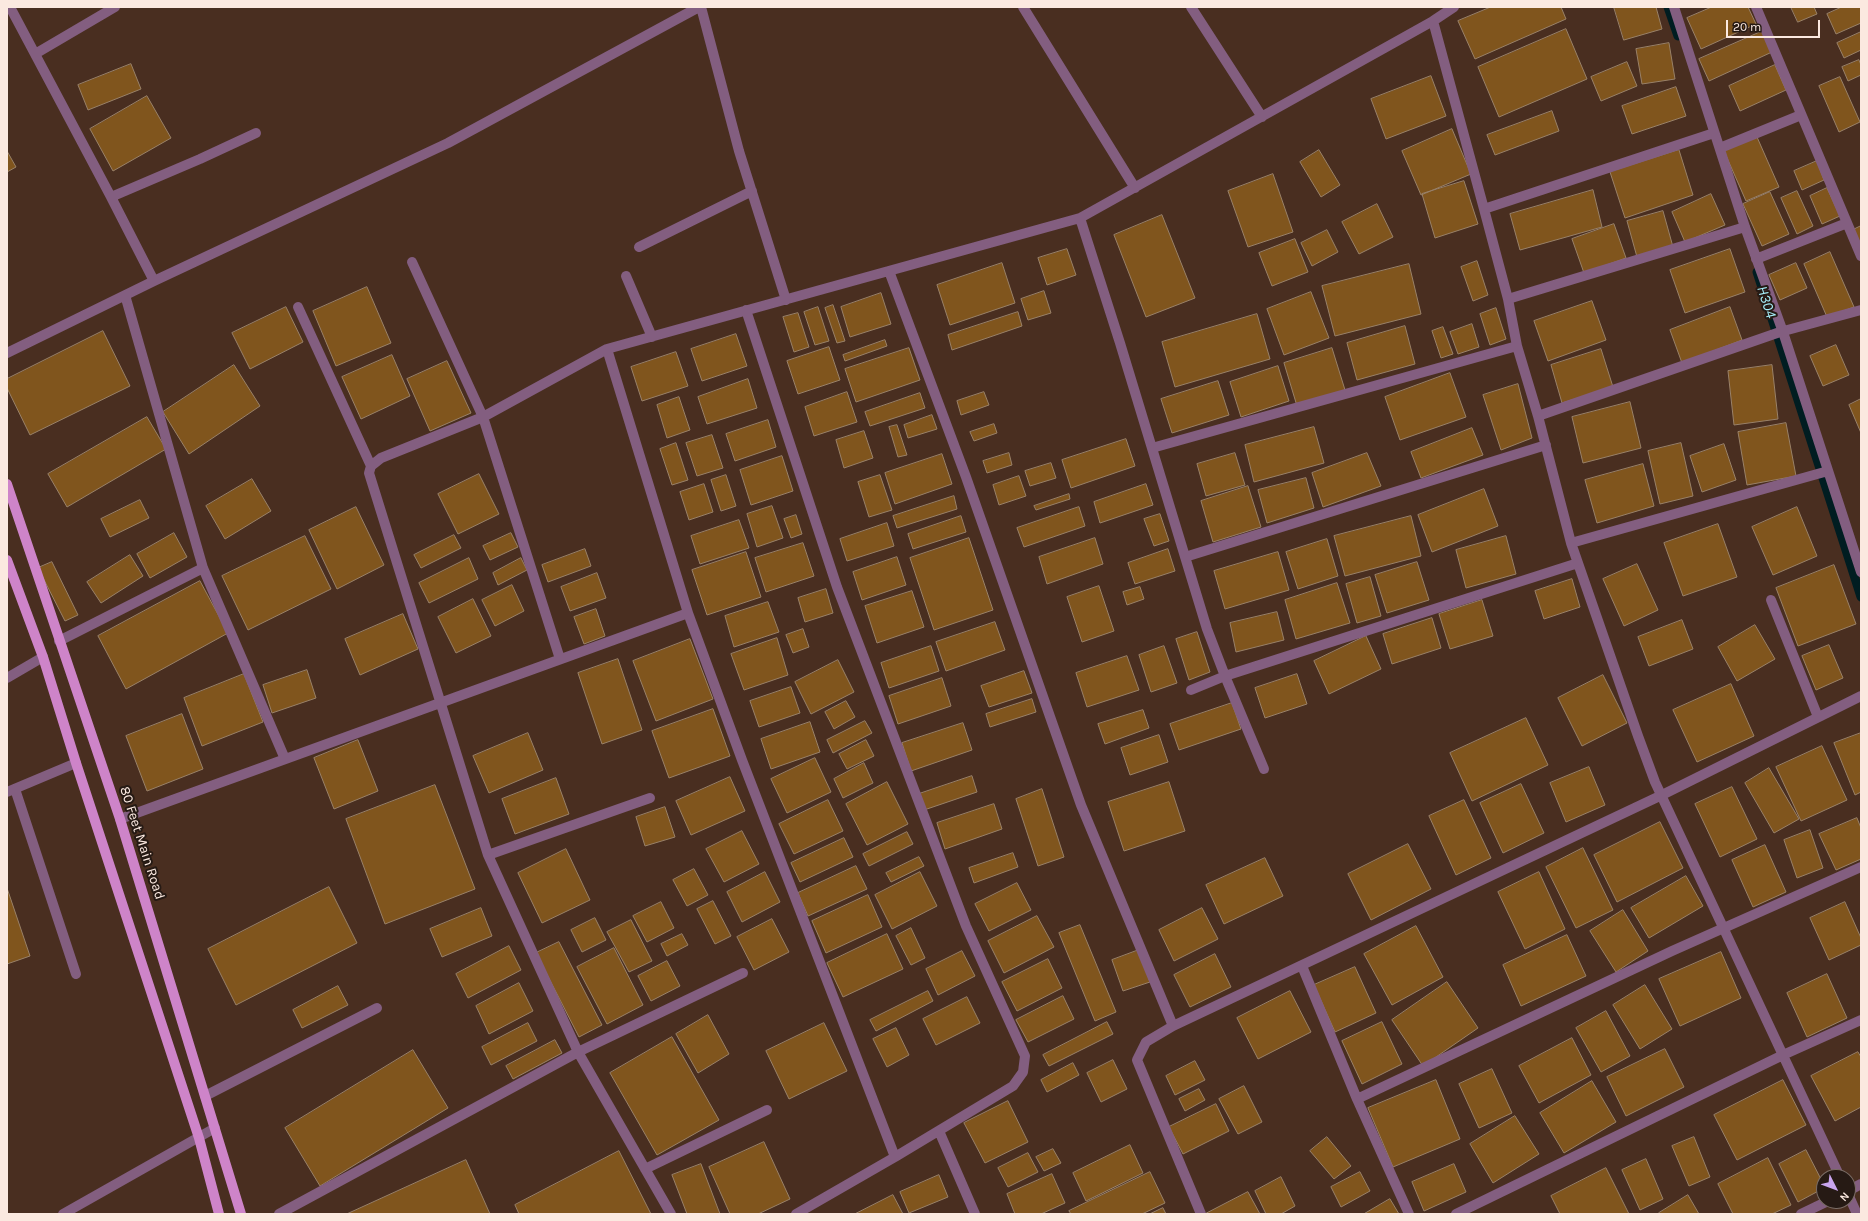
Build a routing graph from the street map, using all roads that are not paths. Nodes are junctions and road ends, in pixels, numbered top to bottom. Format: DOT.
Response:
graph roads {
  1 [pos="10,7"];
  2 [pos="115,7"];
  3 [pos="700,7"];
  4 [pos="1023,7"];
  5 [pos="1191,7"];
  6 [pos="1454,7"];
  7 [pos="1674,7"];
  8 [pos="1756,7"];
  9 [pos="1433,21"];
  10 [pos="35,54"];
  11 [pos="1801,115"];
  12 [pos="1262,117"];
  13 [pos="256,133"];
  14 [pos="1714,133"];
  15 [pos="1720,148"];
  16 [pos="1135,188"];
  17 [pos="752,191"];
  18 [pos="111,197"];
  19 [pos="1484,209"];
  20 [pos="1080,218"];
  21 [pos="1847,223"];
  22 [pos="1745,227"];
  23 [pos="639,247"];
  24 [pos="1861,256"];
  25 [pos="1756,259"];
  26 [pos="412,262"];
  27 [pos="890,271"];
  28 [pos="626,276"];
  29 [pos="154,281"];
  30 [pos="126,295"];
  31 [pos="1508,299"];
  32 [pos="786,300"];
  33 [pos="298,307"];
  34 [pos="746,310"];
  35 [pos="1861,310"];
  36 [pos="1781,332"];
  37 [pos="652,337"];
  38 [pos="1517,346"];
  39 [pos="607,349"];
  40 [pos="7,353"];
  41 [pos="1538,416"];
  42 [pos="482,417"];
  43 [pos="1546,445"];
  44 [pos="1152,448"];
  45 [pos="371,466"];
  46 [pos="1827,471"];
  47 [pos="7,484"];
  48 [pos="1571,543"];
  49 [pos="1185,557"];
  50 [pos="7,560"];
  51 [pos="1578,563"];
  52 [pos="204,568"];
  53 [pos="1861,572"];
  54 [pos="1771,600"];
  55 [pos="688,613"];
  56 [pos="59,641"];
  57 [pos="44,657"];
  58 [pos="560,659"];
  59 [pos="1226,676"];
  60 [pos="7,678"];
  61 [pos="1191,690"];
  62 [pos="1861,696"];
  63 [pos="441,702"];
  64 [pos="1818,717"];
  65 [pos="285,759"];
  66 [pos="76,763"];
  67 [pos="1264,769"];
  68 [pos="11,791"];
  69 [pos="1662,795"];
  70 [pos="650,798"];
  71 [pos="120,819"];
  72 [pos="488,855"];
  73 [pos="1861,867"];
  74 [pos="1725,929"];
  75 [pos="1302,966"];
  76 [pos="743,973"];
  77 [pos="76,974"];
  78 [pos="377,1008"];
  79 [pos="1861,1020"];
  80 [pos="1173,1026"];
  81 [pos="578,1052"];
  82 [pos="1783,1055"];
  83 [pos="205,1096"];
  84 [pos="1357,1098"];
  85 [pos="767,1110"];
  86 [pos="215,1128"];
  87 [pos="939,1131"];
  88 [pos="200,1138"];
  89 [pos="895,1156"];
  90 [pos="645,1169"];
  91 [pos="1836,1169"];
  92 [pos="1816,1207"];
  93 [pos="816,1209"];
  94 [pos="63,1214"];
  95 [pos="219,1214"];
  96 [pos="241,1214"];
  97 [pos="279,1214"];
  98 [pos="670,1214"];
  99 [pos="796,1214"];
  100 [pos="975,1214"];
  101 [pos="1201,1214"];
  102 [pos="1409,1214"];
  103 [pos="1456,1214"];
  104 [pos="1801,1214"];
  1 -- 10 [label="street"];
  2 -- 10 [label="street"];
  3 -- 17 [label="street"];
  3 -- 29 [label="street"];
  4 -- 16 [label="street"];
  5 -- 12 [label="street"];
  6 -- 9 [label="street"];
  7 -- 14 [label="street"];
  8 -- 11 [label="street"];
  9 -- 12 [label="street"];
  9 -- 19 [label="street"];
  10 -- 18 [label="street"];
  11 -- 15 [label="street"];
  11 -- 21 [label="street"];
  12 -- 16 [label="street"];
  13 -- 18 [label="street"];
  14 -- 15 [label="street"];
  14 -- 19 [label="street"];
  15 -- 22 [label="street"];
  16 -- 20 [label="street"];
  17 -- 23 [label="street"];
  17 -- 32 [label="street"];
  18 -- 29 [label="street"];
  19 -- 31 [label="street"];
  20 -- 27 [label="street"];
  20 -- 44 [label="street"];
  21 -- 24 [label="street"];
  21 -- 25 [label="street"];
  22 -- 25 [label="street"];
  22 -- 31 [label="street"];
  25 -- 36 [label="street"];
  26 -- 42 [label="street"];
  27 -- 32 [label="street"];
  27 -- 80 [label="street"];
  28 -- 37 [label="street"];
  29 -- 30 [label="street"];
  30 -- 40 [label="street"];
  30 -- 52 [label="street"];
  31 -- 38 [label="street"];
  32 -- 34 [label="street"];
  33 -- 45 [label="street"];
  34 -- 37 [label="street"];
  34 -- 87 [label="street"];
  35 -- 36 [label="street"];
  36 -- 41 [label="street"];
  36 -- 46 [label="street"];
  37 -- 39 [label="street"];
  38 -- 41 [label="street"];
  38 -- 44 [label="street"];
  39 -- 42 [label="street"];
  39 -- 55 [label="street"];
  41 -- 43 [label="street"];
  42 -- 45 [label="street"];
  42 -- 58 [label="street"];
  43 -- 48 [label="street"];
  43 -- 49 [label="street"];
  44 -- 49 [label="street"];
  45 -- 63 [label="street"];
  46 -- 48 [label="street"];
  46 -- 53 [label="street"];
  47 -- 56 [label="main road, 80 Feet Main Road"];
  48 -- 51 [label="street"];
  49 -- 59 [label="street"];
  50 -- 57 [label="main road"];
  51 -- 59 [label="street"];
  51 -- 69 [label="street"];
  52 -- 56 [label="street"];
  52 -- 65 [label="street"];
  54 -- 64 [label="street"];
  55 -- 58 [label="street"];
  55 -- 89 [label="street"];
  56 -- 71 [label="main road, 80 Feet Main Road"];
  57 -- 60 [label="street"];
  57 -- 66 [label="main road"];
  58 -- 63 [label="street"];
  59 -- 61 [label="street"];
  59 -- 67 [label="street"];
  62 -- 64 [label="street"];
  63 -- 65 [label="street"];
  63 -- 72 [label="street"];
  64 -- 69 [label="street"];
  65 -- 71 [label="street"];
  66 -- 68 [label="street"];
  66 -- 88 [label="main road"];
  68 -- 77 [label="street"];
  69 -- 74 [label="street"];
  69 -- 75 [label="street"];
  70 -- 72 [label="street"];
  71 -- 83 [label="main road, 80 Feet Main Road"];
  72 -- 81 [label="street"];
  73 -- 74 [label="street"];
  74 -- 82 [label="street"];
  74 -- 84 [label="street"];
  75 -- 80 [label="street"];
  75 -- 84 [label="street"];
  76 -- 81 [label="street"];
  78 -- 83 [label="street"];
  79 -- 82 [label="street"];
  80 -- 101 [label="street"];
  81 -- 90 [label="street"];
  81 -- 97 [label="street"];
  82 -- 91 [label="street"];
  82 -- 103 [label="street"];
  83 -- 86 [label="main road, 80 Feet Main Road"];
  84 -- 102 [label="street"];
  85 -- 90 [label="street"];
  86 -- 88 [label="street"];
  86 -- 96 [label="main road, 80 Feet Main Road"];
  87 -- 89 [label="street"];
  87 -- 100 [label="street"];
  88 -- 94 [label="street"];
  88 -- 95 [label="main road"];
  89 -- 93 [label="street"];
  90 -- 98 [label="street"];
  92 -- 104 [label="street"];
  93 -- 99 [label="street"];
}
